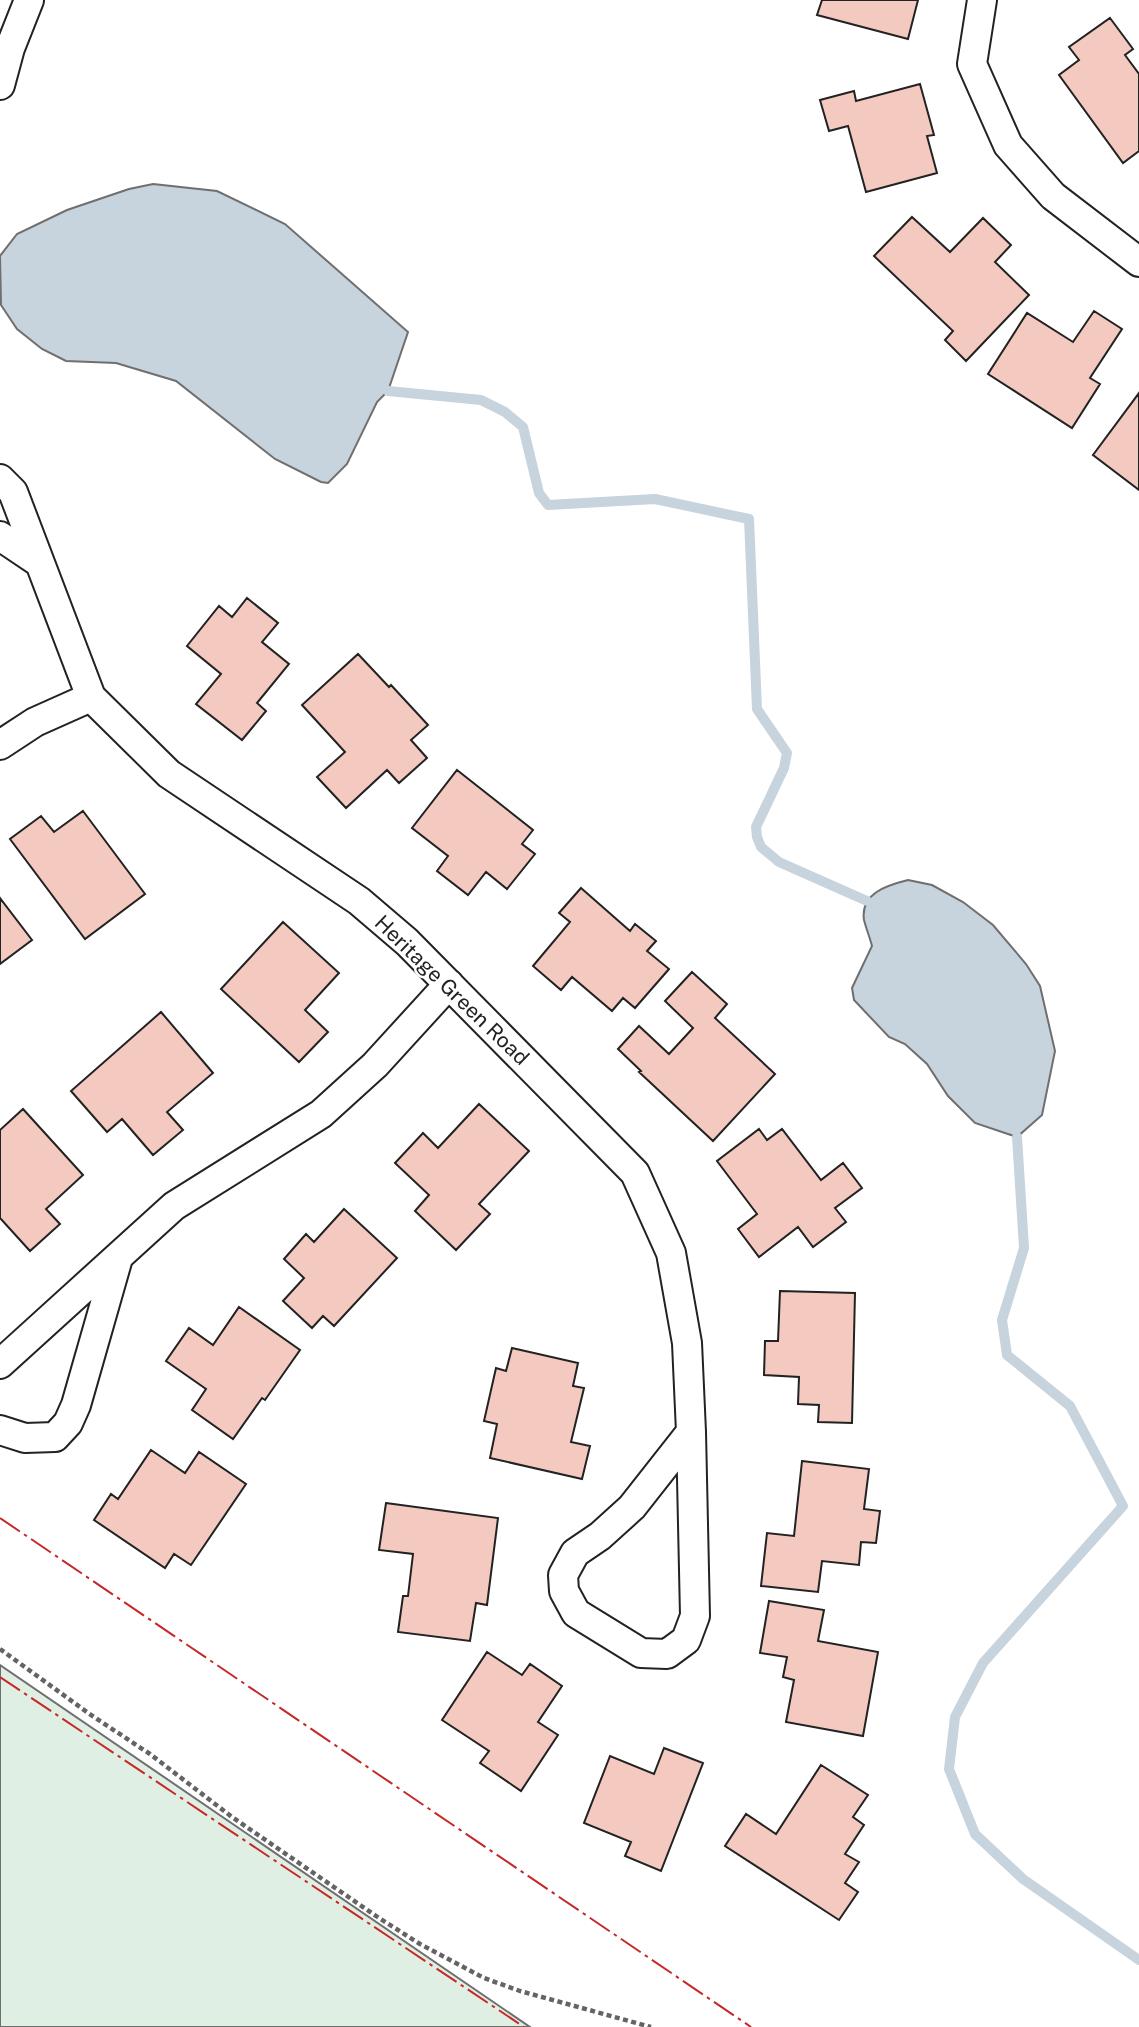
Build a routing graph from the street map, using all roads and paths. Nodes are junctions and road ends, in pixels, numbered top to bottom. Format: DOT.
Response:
graph roads {
  1 [pos="29,0"];
  2 [pos="982,0"];
  3 [pos="0,85"];
  4 [pos="1139,262"];
  5 [pos="0,479"];
  6 [pos="0,536"];
  7 [pos="40,563"];
  8 [pos="91,697"];
  9 [pos="0,745"];
  10 [pos="449,984"];
  11 [pos="118,1258"];
  12 [pos="0,1364"];
  13 [pos="0,1430"];
  14 [pos="691,1432"];
  15 [pos="0,1649"];
  16 [pos="651,2027"];
  1 -- 3 [label="street"];
  2 -- 4 [label="street"];
  5 -- 7 [label="street, Heritage Green Road"];
  6 -- 7 [label="street"];
  7 -- 8 [label="street, Heritage Green Road"];
  8 -- 9 [label="street"];
  8 -- 10 [label="street, Heritage Green Road"];
  10 -- 11 [label="street"];
  10 -- 14 [label="street, Heritage Green Road"];
  11 -- 12 [label="street"];
  11 -- 13 [label="street"];
  14 -- 14 [label="street, Heritage Green Road"];
  15 -- 16 [label="path"];
}
